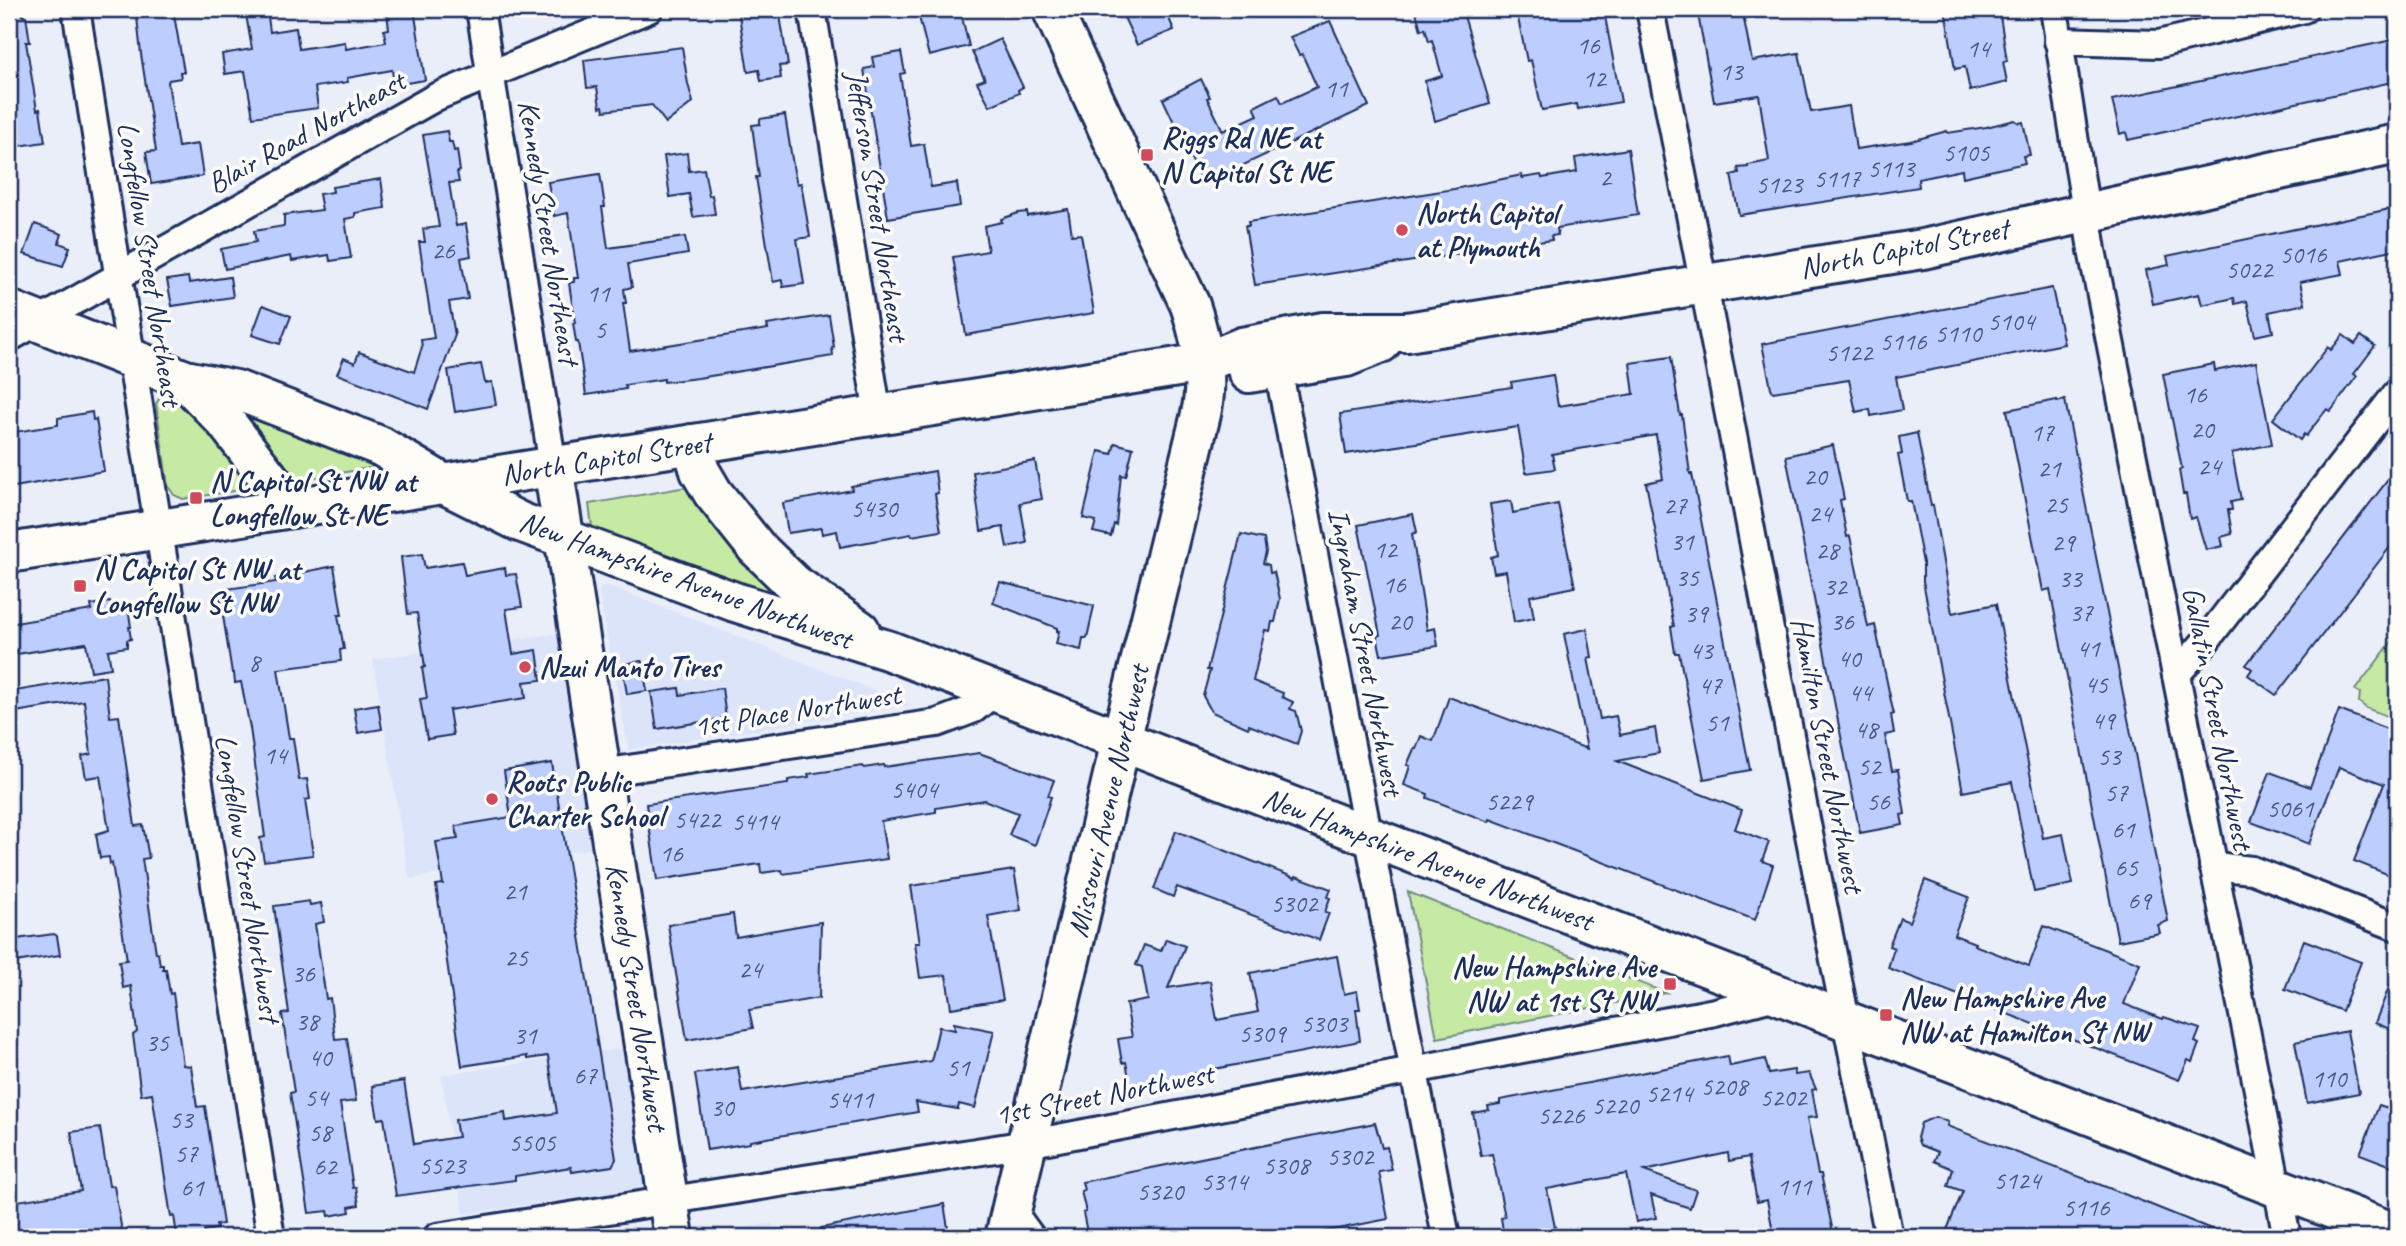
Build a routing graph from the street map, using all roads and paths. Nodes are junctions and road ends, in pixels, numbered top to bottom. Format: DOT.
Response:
graph roads {
  1 [pos="76,9"];
  2 [pos="480,9"];
  3 [pos="649,9"];
  4 [pos="812,9"];
  5 [pos="1052,9"];
  6 [pos="1650,9"];
  7 [pos="2054,9"];
  8 [pos="2304,9"];
  9 [pos="2059,41"];
  10 [pos="489,74"];
  11 [pos="2397,144"];
  12 [pos="2085,212"];
  13 [pos="118,276"];
  14 [pos="1703,284"];
  15 [pos="19,323"];
  16 [pos="1407,332"];
  17 [pos="131,357"];
  18 [pos="1203,363"];
  19 [pos="1278,368"];
  20 [pos="185,380"];
  21 [pos="2397,393"];
  22 [pos="878,415"];
  23 [pos="692,444"];
  24 [pos="552,466"];
  25 [pos="446,485"];
  26 [pos="292,508"];
  27 [pos="159,529"];
  28 [pos="564,539"];
  29 [pos="9,553"];
  30 [pos="890,651"];
  31 [pos="2175,675"];
  32 [pos="995,692"];
  33 [pos="1121,741"];
  34 [pos="601,773"];
  35 [pos="1368,836"];
  36 [pos="2213,866"];
  37 [pos="2397,927"];
  38 [pos="1780,995"];
  39 [pos="1846,1021"];
  40 [pos="1413,1069"];
  41 [pos="1027,1144"];
  42 [pos="2277,1188"];
  43 [pos="671,1219"];
  44 [pos="1016,1228"];
  45 [pos="2397,1234"];
  46 [pos="271,1237"];
  47 [pos="437,1237"];
  48 [pos="1446,1237"];
  49 [pos="1889,1237"];
  50 [pos="2287,1237"];
  1 -- 13 [label="street, Longfellow Street Northeast"];
  2 -- 10 [label="street, Kennedy Street Northeast"];
  3 -- 10 [label="street, Blair Road Northeast"];
  4 -- 22 [label="street, Jefferson Street Northeast"];
  5 -- 18 [label="main road, Missouri Avenue Northwest"];
  6 -- 14 [label="street, Hamilton Street Northwest"];
  7 -- 9 [label="street, Gallatin Street Northwest"];
  8 -- 9 [label="street"];
  9 -- 12 [label="street, Gallatin Street Northwest"];
  10 -- 13 [label="street, Blair Road Northeast"];
  10 -- 24 [label="street, Kennedy Street Northeast"];
  11 -- 12 [label="main road, North Capitol Street"];
  12 -- 14 [label="main road, North Capitol Street"];
  12 -- 31 [label="street, Gallatin Street Northwest"];
  13 -- 15 [label="street, Blair Road Northeast"];
  13 -- 17 [label="street, Longfellow Street Northeast"];
  14 -- 16 [label="main road, North Capitol Street"];
  14 -- 39 [label="street, Hamilton Street Northwest"];
  15 -- 17 [label="main road"];
  16 -- 18 [label="main road"];
  16 -- 19 [label="main road"];
  17 -- 20 [label="main road"];
  17 -- 27 [label="street, Longfellow Street Northeast"];
  18 -- 19 [label="main road"];
  18 -- 22 [label="main road, North Capitol Street"];
  18 -- 33 [label="main road, Missouri Avenue Northwest"];
  19 -- 35 [label="street, Ingraham Street Northwest"];
  20 -- 25 [label="main road, New Hampshire Avenue Northwest"];
  20 -- 26 [label="main road"];
  21 -- 31 [label="street"];
  22 -- 23 [label="main road, North Capitol Street"];
  23 -- 24 [label="main road, North Capitol Street"];
  23 -- 30 [label="main road, New Hampshire Avenue Northwest"];
  24 -- 25 [label="main road, North Capitol Street"];
  24 -- 28 [label="main road, Kennedy Street Northwest"];
  25 -- 26 [label="main road, North Capitol Street"];
  25 -- 28 [label="main road, New Hampshire Avenue Northwest"];
  26 -- 27 [label="main road, North Capitol Street"];
  27 -- 29 [label="main road, North Capitol Street"];
  27 -- 46 [label="street, Longfellow Street Northwest"];
  28 -- 30 [label="main road, New Hampshire Avenue Northwest"];
  28 -- 34 [label="main road, Kennedy Street Northwest"];
  30 -- 32 [label="main road, New Hampshire Avenue Northwest"];
  31 -- 36 [label="street, Gallatin Street Northwest"];
  32 -- 33 [label="main road, New Hampshire Avenue Northwest"];
  32 -- 34 [label="street, 1st Place Northwest"];
  33 -- 35 [label="main road, New Hampshire Avenue Northwest"];
  33 -- 41 [label="main road, Missouri Avenue Northwest"];
  34 -- 43 [label="main road, Kennedy Street Northwest"];
  35 -- 38 [label="main road, New Hampshire Avenue Northwest"];
  35 -- 40 [label="street, Ingraham Street Northwest"];
  36 -- 37 [label="street"];
  36 -- 42 [label="street, Gallatin Street Northwest"];
  38 -- 39 [label="main road, New Hampshire Avenue Northwest"];
  38 -- 40 [label="street, 1st Street Northwest"];
  39 -- 42 [label="main road, New Hampshire Avenue Northwest"];
  39 -- 49 [label="street, Hamilton Street Northwest"];
  40 -- 41 [label="street, 1st Street Northwest"];
  40 -- 48 [label="street, Ingraham Street Northwest"];
  41 -- 43 [label="street, 1st Street Northwest"];
  41 -- 44 [label="main road, Missouri Avenue Northwest"];
  42 -- 45 [label="main road, New Hampshire Avenue Northwest"];
  42 -- 50 [label="street, Gallatin Street Northwest"];
  43 -- 47 [label="street, 1st Street Northwest"];
}
